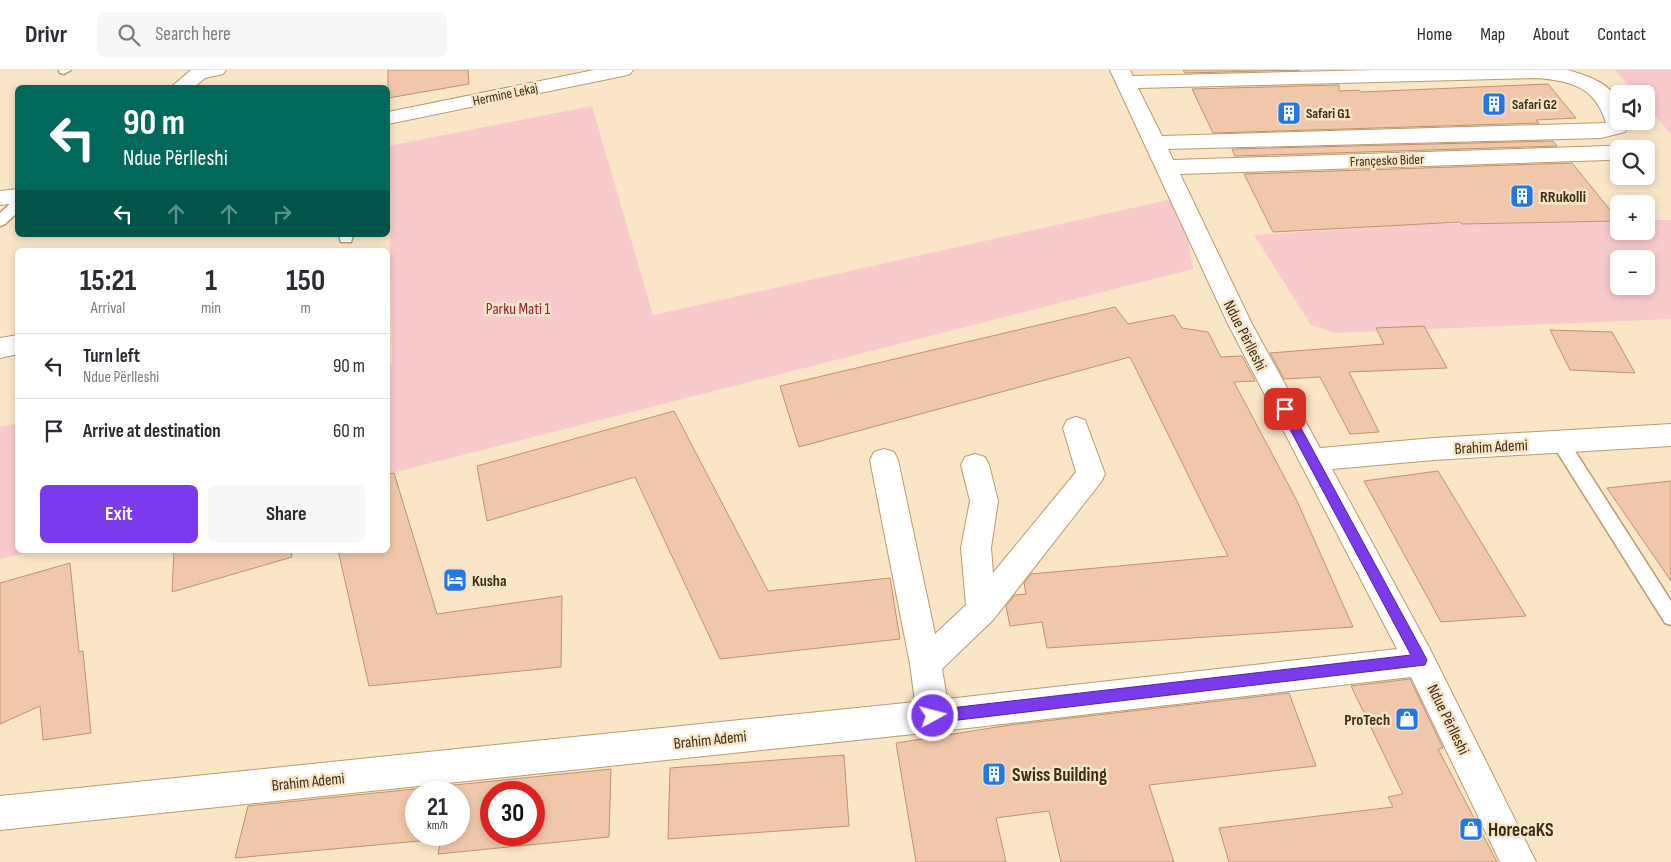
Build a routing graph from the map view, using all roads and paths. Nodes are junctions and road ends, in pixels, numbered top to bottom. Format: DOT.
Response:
graph roads {
  1 [pos="216,70"];
  2 [pos="623,70"];
  3 [pos="1123,76"];
  4 [pos="184,85"];
  5 [pos="390,118"];
  6 [pos="1608,153"];
  7 [pos="1160,155"];
  8 [pos="15,196"];
  9 [pos="0,198"];
  10 [pos="15,207"];
  11 [pos="0,221"];
  12 [pos="15,345"];
  13 [pos="0,348"];
  14 [pos="1076,428"];
  15 [pos="1671,435"];
  16 [pos="1560,442"];
  17 [pos="884,460"];
  18 [pos="1312,460"];
  19 [pos="975,465"];
  20 [pos="982,610"];
  21 [pos="1671,616"];
  22 [pos="1420,660"];
  23 [pos="926,664"];
  24 [pos="933,716"];
  25 [pos="0,813"];
  26 [pos="1518,862"];
  1 -- 4 [label="street"];
  2 -- 5 [label="street, Hermine Lekaj"];
  3 -- 7 [label="street, Ndue Përlleshi"];
  3 -- 7 [label="street"];
  6 -- 7 [label="street, Françesko Bider"];
  7 -- 18 [label="street, Ndue Përlleshi"];
  8 -- 9 [label="street"];
  10 -- 11 [label="lane"];
  12 -- 13 [label="street"];
  14 -- 20 [label="street"];
  15 -- 16 [label="street, Brahim Ademi"];
  16 -- 18 [label="street, Brahim Ademi"];
  16 -- 21 [label="lane"];
  17 -- 23 [label="street"];
  18 -- 22 [label="street, Ndue Përlleshi"];
  19 -- 20 [label="street"];
  20 -- 23 [label="street"];
  22 -- 24 [label="street, Brahim Ademi"];
  22 -- 26 [label="street, Ndue Përlleshi"];
  23 -- 24 [label="street"];
  24 -- 25 [label="street, Brahim Ademi"];
}
